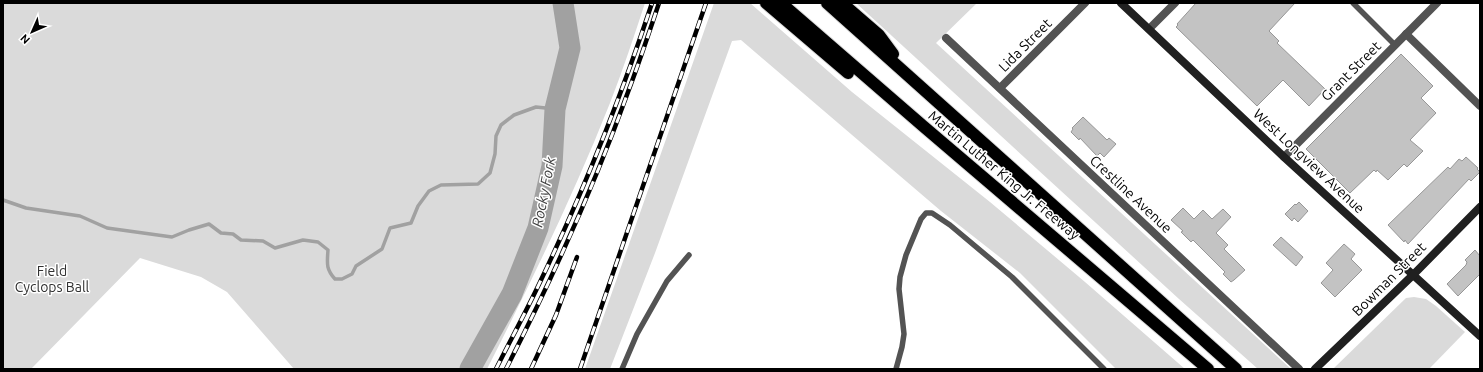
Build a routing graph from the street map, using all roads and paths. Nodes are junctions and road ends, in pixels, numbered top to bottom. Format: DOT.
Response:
graph roads {
  1 [pos="766,3"];
  2 [pos="781,3"];
  3 [pos="826,3"];
  4 [pos="842,3"];
  5 [pos="1085,3"];
  6 [pos="1121,3"];
  7 [pos="1176,3"];
  8 [pos="1353,3"];
  9 [pos="1437,3"];
  10 [pos="862,28"];
  11 [pos="1149,29"];
  12 [pos="1406,34"];
  13 [pos="946,38"];
  14 [pos="1395,45"];
  15 [pos="849,68"];
  16 [pos="1000,88"];
  17 [pos="1480,106"];
  18 [pos="1284,157"];
  19 [pos="1480,207"];
  20 [pos="689,255"];
  21 [pos="1414,274"];
  22 [pos="1480,336"];
  23 [pos="1234,367"];
  24 [pos="622,369"];
  25 [pos="896,369"];
  26 [pos="1104,369"];
  27 [pos="1208,369"];
  28 [pos="1299,369"];
  29 [pos="1315,369"];
  1 -- 15 [label="highway"];
  2 -- 15 [label="highway, Martin Luther King Jr. Freeway"];
  3 -- 10 [label="highway, Martin Luther King Jr. Freeway"];
  4 -- 10 [label="highway"];
  5 -- 16 [label="street, Lida Street"];
  6 -- 11 [label="street, West Longview Avenue"];
  7 -- 11 [label="street"];
  8 -- 14 [label="lane"];
  9 -- 12 [label="street, Grant Street"];
  10 -- 23 [label="highway, Martin Luther King Jr. Freeway"];
  11 -- 18 [label="street, West Longview Avenue"];
  12 -- 14 [label="street, Grant Street"];
  12 -- 17 [label="street"];
  13 -- 16 [label="street, Crestline Avenue"];
  14 -- 18 [label="street, Grant Street"];
  15 -- 27 [label="highway, Martin Luther King Jr. Freeway"];
  16 -- 28 [label="street, Crestline Avenue"];
  18 -- 21 [label="street, West Longview Avenue"];
  19 -- 21 [label="street, Bowman Street"];
  20 -- 24 [label="lane"];
  21 -- 22 [label="street, West Longview Avenue"];
  21 -- 29 [label="street, Bowman Street"];
  25 -- 26 [label="lane"];
}
